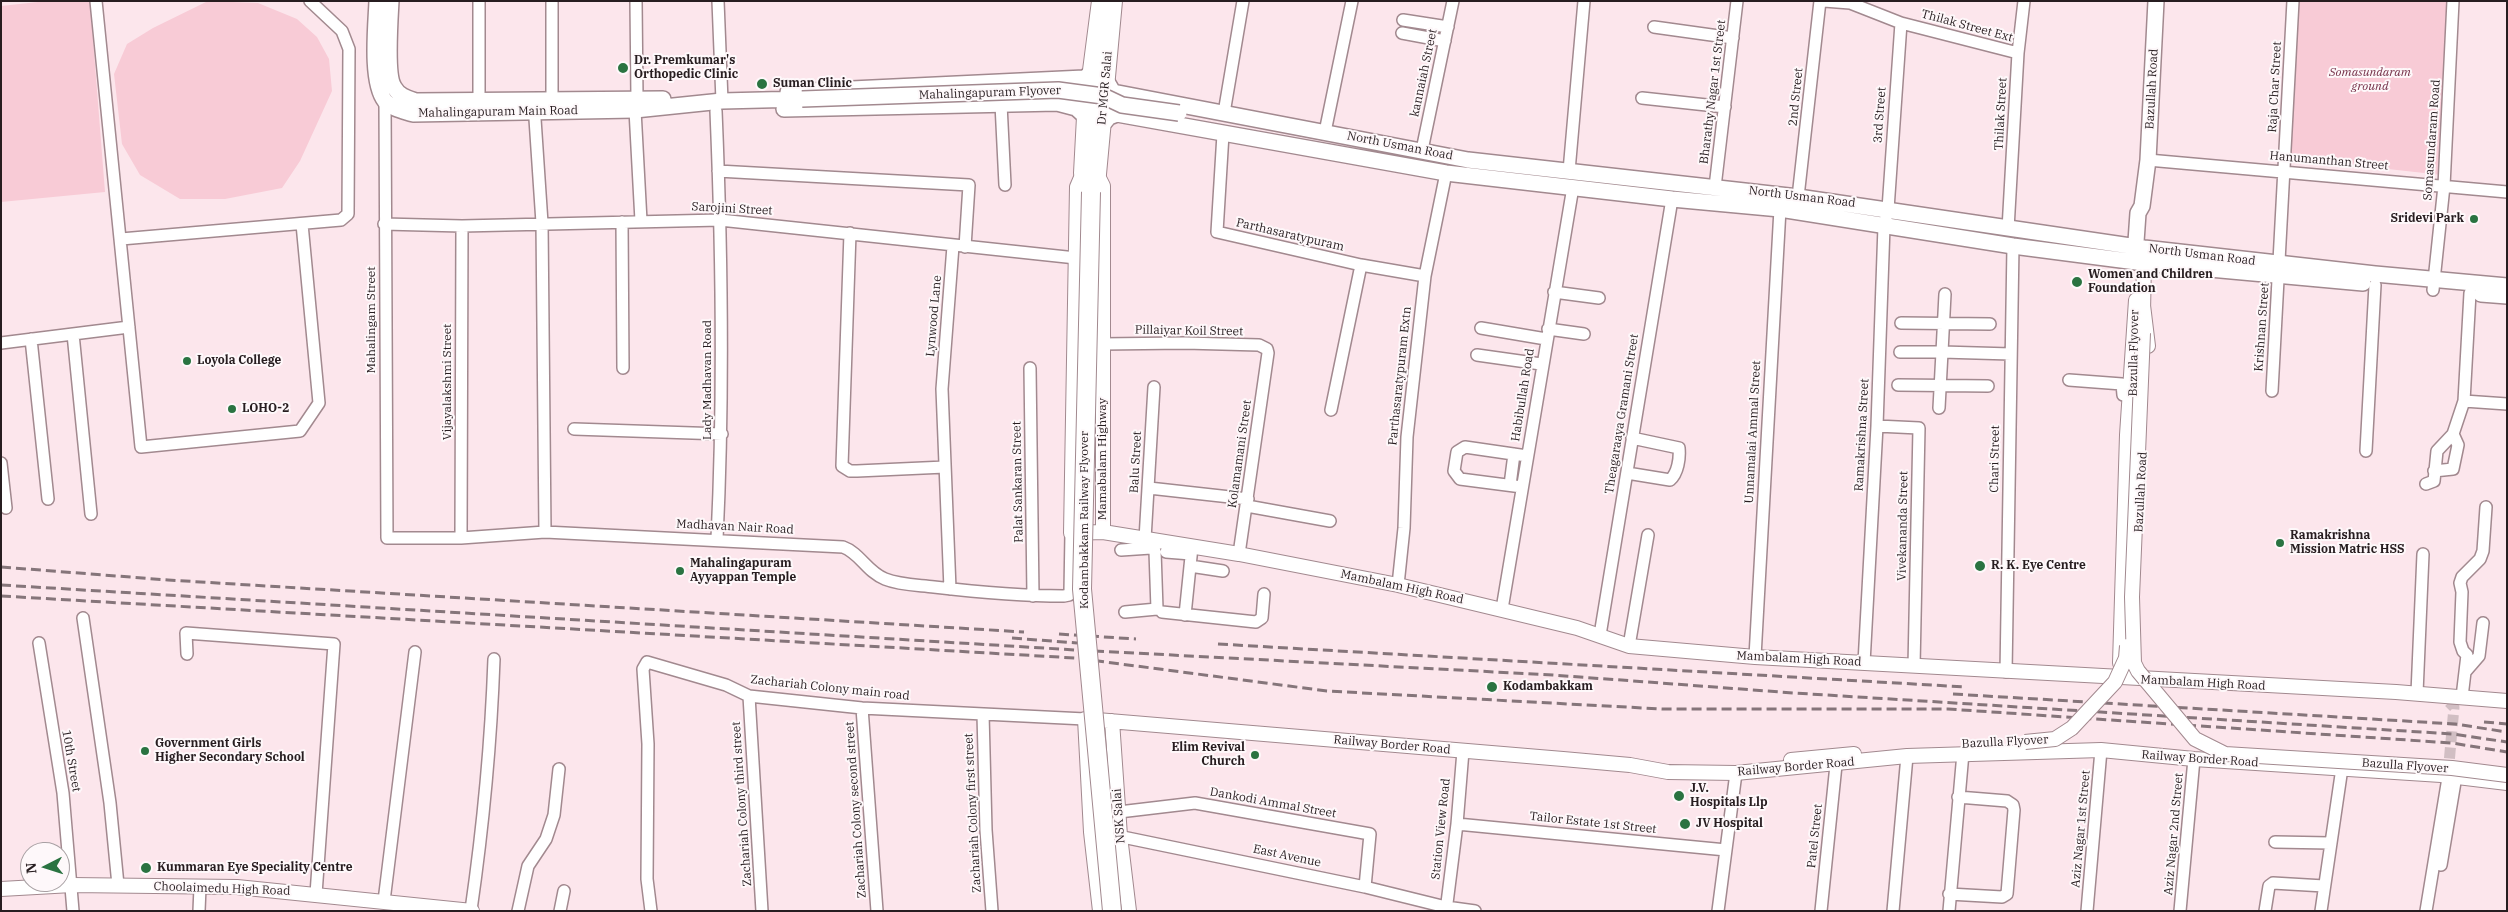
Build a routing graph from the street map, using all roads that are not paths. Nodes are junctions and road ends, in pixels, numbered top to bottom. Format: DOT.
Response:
graph roads {
  1 [pos="96,1"];
  2 [pos="310,1"];
  3 [pos="377,1"];
  4 [pos="391,1"];
  5 [pos="479,1"];
  6 [pos="552,1"];
  7 [pos="636,1"];
  8 [pos="718,1"];
  9 [pos="1101,1"];
  10 [pos="1113,1"];
  11 [pos="1243,1"];
  12 [pos="1352,1"];
  13 [pos="1453,1"];
  14 [pos="1584,1"];
  15 [pos="1737,1"];
  16 [pos="1820,1"];
  17 [pos="1824,1"];
  18 [pos="2024,1"];
  19 [pos="2156,1"];
  20 [pos="2293,1"];
  21 [pos="2453,1"];
  22 [pos="1850,2"];
  23 [pos="1403,20"];
  24 [pos="1901,23"];
  25 [pos="1448,27"];
  26 [pos="1654,27"];
  27 [pos="1401,36"];
  28 [pos="1733,38"];
  29 [pos="1445,44"];
  30 [pos="2018,53"];
  31 [pos="1099,76"];
  32 [pos="1145,98"];
  33 [pos="1642,98"];
  34 [pos="552,100"];
  35 [pos="771,100"];
  36 [pos="385,101"];
  37 [pos="479,101"];
  38 [pos="636,104"];
  39 [pos="717,104"];
  40 [pos="1001,104"];
  41 [pos="534,106"];
  42 [pos="1725,107"];
  43 [pos="1224,113"];
  44 [pos="1086,117"];
  45 [pos="1141,118"];
  46 [pos="1102,124"];
  47 [pos="1325,132"];
  48 [pos="1222,134"];
  49 [pos="1417,158"];
  50 [pos="2148,160"];
  51 [pos="718,171"];
  52 [pos="1569,171"];
  53 [pos="2284,171"];
  54 [pos="1446,173"];
  55 [pos="1090,182"];
  56 [pos="1005,185"];
  57 [pos="2444,186"];
  58 [pos="1573,187"];
  59 [pos="1715,187"];
  60 [pos="2507,192"];
  61 [pos="1798,197"];
  62 [pos="1672,199"];
  63 [pos="1888,208"];
  64 [pos="1780,209"];
  65 [pos="720,220"];
  66 [pos="641,221"];
  67 [pos="622,222"];
  68 [pos="542,223"];
  69 [pos="302,224"];
  70 [pos="384,224"];
  71 [pos="462,226"];
  72 [pos="1884,226"];
  73 [pos="2008,229"];
  74 [pos="850,233"];
  75 [pos="120,239"];
  76 [pos="2013,246"];
  77 [pos="959,247"];
  78 [pos="2140,255"];
  79 [pos="1076,258"];
  80 [pos="1360,265"];
  81 [pos="2279,270"];
  82 [pos="1425,276"];
  83 [pos="2375,284"];
  84 [pos="2433,285"];
  85 [pos="2507,286"];
  86 [pos="1554,292"];
  87 [pos="2470,293"];
  88 [pos="1945,294"];
  89 [pos="2507,296"];
  90 [pos="1599,298"];
  91 [pos="2139,302"];
  92 [pos="1901,323"];
  93 [pos="1990,324"];
  94 [pos="1944,325"];
  95 [pos="130,327"];
  96 [pos="1481,328"];
  97 [pos="2139,332"];
  98 [pos="72,334"];
  99 [pos="1547,334"];
  100 [pos="1584,334"];
  101 [pos="31,339"];
  102 [pos="1,343"];
  103 [pos="1102,344"];
  104 [pos="1900,352"];
  105 [pos="1942,352"];
  106 [pos="2011,354"];
  107 [pos="1477,355"];
  108 [pos="1268,357"];
  109 [pos="1542,364"];
  110 [pos="623,368"];
  111 [pos="1030,368"];
  112 [pos="2069,380"];
  113 [pos="1898,385"];
  114 [pos="1940,385"];
  115 [pos="1988,386"];
  116 [pos="1154,387"];
  117 [pos="2272,391"];
  118 [pos="2124,398"];
  119 [pos="2464,401"];
  120 [pos="2507,404"];
  121 [pos="1939,408"];
  122 [pos="1331,410"];
  123 [pos="1103,425"];
  124 [pos="1877,426"];
  125 [pos="1073,427"];
  126 [pos="574,429"];
  127 [pos="722,434"];
  128 [pos="2453,434"];
  129 [pos="1632,438"];
  130 [pos="2366,452"];
  131 [pos="1514,454"];
  132 [pos="1527,456"];
  133 [pos="1,463"];
  134 [pos="945,467"];
  135 [pos="2434,470"];
  136 [pos="1627,473"];
  137 [pos="1103,479"];
  138 [pos="1072,480"];
  139 [pos="2426,484"];
  140 [pos="1516,486"];
  141 [pos="1148,488"];
  142 [pos="48,499"];
  143 [pos="1247,503"];
  144 [pos="2486,507"];
  145 [pos="6,508"];
  146 [pos="91,514"];
  147 [pos="1330,521"];
  148 [pos="545,532"];
  149 [pos="1103,532"];
  150 [pos="1071,533"];
  151 [pos="1648,535"];
  152 [pos="387,538"];
  153 [pos="461,538"];
  154 [pos="717,539"];
  155 [pos="1133,544"];
  156 [pos="1166,552"];
  157 [pos="1239,554"];
  158 [pos="2423,554"];
  159 [pos="1191,556"];
  160 [pos="1223,571"];
  161 [pos="1398,585"];
  162 [pos="950,589"];
  163 [pos="1264,594"];
  164 [pos="1033,596"];
  165 [pos="1502,609"];
  166 [pos="1125,612"];
  167 [pos="1162,612"];
  168 [pos="1185,614"];
  169 [pos="83,618"];
  170 [pos="2483,623"];
  171 [pos="1600,635"];
  172 [pos="2460,638"];
  173 [pos="2481,642"];
  174 [pos="39,643"];
  175 [pos="1628,646"];
  176 [pos="415,652"];
  177 [pos="187,654"];
  178 [pos="2139,656"];
  179 [pos="1754,657"];
  180 [pos="494,659"];
  181 [pos="2120,660"];
  182 [pos="1864,663"];
  183 [pos="1914,666"];
  184 [pos="2466,671"];
  185 [pos="2006,672"];
  186 [pos="2119,679"];
  187 [pos="2142,680"];
  188 [pos="2377,692"];
  189 [pos="2417,693"];
  190 [pos="749,696"];
  191 [pos="2455,699"];
  192 [pos="2507,701"];
  193 [pos="862,708"];
  194 [pos="983,714"];
  195 [pos="1085,719"];
  196 [pos="1112,721"];
  197 [pos="2101,750"];
  198 [pos="1463,751"];
  199 [pos="1963,752"];
  200 [pos="1907,756"];
  201 [pos="2194,759"];
  202 [pos="1630,765"];
  203 [pos="1836,765"];
  204 [pos="2342,768"];
  205 [pos="559,769"];
  206 [pos="1736,773"];
  207 [pos="2507,775"];
  208 [pos="2448,776"];
  209 [pos="2507,782"];
  210 [pos="1958,797"];
  211 [pos="1119,812"];
  212 [pos="1457,824"];
  213 [pos="1091,832"];
  214 [pos="1120,836"];
  215 [pos="2275,842"];
  216 [pos="2330,843"];
  217 [pos="1726,850"];
  218 [pos="72,885"];
  219 [pos="118,885"];
  220 [pos="2324,886"];
  221 [pos="200,887"];
  222 [pos="1364,887"];
  223 [pos="1,888"];
  224 [pos="564,891"];
  225 [pos="316,894"];
  226 [pos="1949,894"];
  227 [pos="384,901"];
  228 [pos="417,908"];
  229 [pos="1446,909"];
  230 [pos="73,911"];
  231 [pos="199,911"];
  232 [pos="472,911"];
  233 [pos="518,911"];
  234 [pos="560,911"];
  235 [pos="651,911"];
  236 [pos="762,911"];
  237 [pos="877,911"];
  238 [pos="992,911"];
  239 [pos="1100,911"];
  240 [pos="1112,911"];
  241 [pos="1129,911"];
  242 [pos="1475,911"];
  243 [pos="1718,911"];
  244 [pos="1821,911"];
  245 [pos="1893,911"];
  246 [pos="1949,911"];
  247 [pos="2087,911"];
  248 [pos="2180,911"];
  249 [pos="2265,911"];
  250 [pos="2320,911"];
  251 [pos="2426,911"];
  1 -- 75 [label="street"];
  2 -- 69 [label="street"];
  3 -- 36 [label="main road"];
  4 -- 37 [label="main road, Mahalingapuram Main Road"];
  5 -- 37 [label="street"];
  6 -- 34 [label="street"];
  7 -- 38 [label="street"];
  8 -- 39 [label="street, Lady Madhavan Road"];
  9 -- 31 [label="main road, Dr MGR Salai"];
  10 -- 31 [label="main road, Dr MGR Salai"];
  11 -- 43 [label="street"];
  12 -- 47 [label="street"];
  13 -- 25 [label="street, kannaiah Street"];
  14 -- 52 [label="street"];
  15 -- 28 [label="street, Bharathy Nagar 1st Street"];
  16 -- 61 [label="street, 2nd Street"];
  17 -- 22 [label="street, Thilak Street Ext"];
  18 -- 30 [label="street, Thilak Street"];
  19 -- 50 [label="main road, Bazullah Road"];
  20 -- 53 [label="street, Raja Char Street"];
  21 -- 57 [label="street, Somasundaram Road"];
  22 -- 24 [label="street, Thilak Street Ext"];
  23 -- 25 [label="street"];
  24 -- 30 [label="street, Thilak Street Ext"];
  24 -- 63 [label="street, 3rd Street"];
  25 -- 29 [label="street, kannaiah Street"];
  26 -- 28 [label="street"];
  27 -- 29 [label="street"];
  28 -- 42 [label="street, Bharathy Nagar 1st Street"];
  29 -- 49 [label="street, kannaiah Street"];
  30 -- 73 [label="street, Thilak Street"];
  31 -- 32 [label="main road, North Usman Road"];
  31 -- 35 [label="main road"];
  31 -- 44 [label="main road, Dr MGR Salai"];
  31 -- 46 [label="main road, Dr MGR Salai"];
  32 -- 43 [label="main road, North Usman Road"];
  32 -- 45 [label="main road"];
  33 -- 42 [label="street"];
  34 -- 38 [label="main road, Mahalingapuram Main Road"];
  34 -- 41 [label="main road, Mahalingapuram Main Road"];
  35 -- 39 [label="main road, Mahalingapuram Main Road"];
  35 -- 49 [label="main road, Mahalingapuram Flyover, bridge"];
  36 -- 41 [label="main road, Mahalingapuram Main Road"];
  36 -- 70 [label="street, Mahalingam Street"];
  37 -- 41 [label="main road, Mahalingapuram Main Road"];
  38 -- 39 [label="main road, Mahalingapuram Main Road"];
  38 -- 41 [label="main road, Mahalingapuram Main Road"];
  38 -- 66 [label="street"];
  39 -- 40 [label="main road"];
  39 -- 51 [label="street, Lady Madhavan Road"];
  40 -- 44 [label="main road"];
  40 -- 56 [label="street"];
  41 -- 68 [label="street"];
  42 -- 59 [label="street, Bharathy Nagar 1st Street"];
  43 -- 47 [label="main road, North Usman Road"];
  44 -- 55 [label="main road, Dr MGR Salai"];
  45 -- 46 [label="main road, North Usman Road"];
  45 -- 48 [label="main road, North Usman Road"];
  46 -- 55 [label="main road, Dr MGR Salai"];
  47 -- 49 [label="main road, North Usman Road"];
  48 -- 49 [label="main road, North Usman Road"];
  48 -- 80 [label="street, Parthasaratypuram"];
  49 -- 52 [label="main road, North Usman Road"];
  49 -- 54 [label="main road, North Usman Road"];
  50 -- 53 [label="street, Hanumanthan Street"];
  50 -- 78 [label="main road, Bazullah Road"];
  51 -- 65 [label="street, Lady Madhavan Road"];
  51 -- 77 [label="street, Lynwood Lane"];
  52 -- 59 [label="main road, North Usman Road"];
  53 -- 57 [label="street, Hanumanthan Street"];
  53 -- 81 [label="street, Raja Char Street"];
  54 -- 58 [label="main road, North Usman Road"];
  54 -- 82 [label="street, Parthasaratypuram Extn"];
  55 -- 79 [label="street"];
  55 -- 103 [label="street, Mamabalam Highway"];
  55 -- 240 [label="main road, Kodambakkam Railway Flyover, bridge"];
  57 -- 60 [label="street, Hanumanthan Street"];
  57 -- 84 [label="street, Somasundaram Road"];
  58 -- 62 [label="main road, North Usman Road"];
  58 -- 86 [label="street, Habibullah Road"];
  59 -- 61 [label="main road, North Usman Road"];
  61 -- 63 [label="main road, North Usman Road"];
  62 -- 64 [label="main road, North Usman Road"];
  62 -- 129 [label="street, Theagaraaya Gramani Street"];
  63 -- 72 [label="street, Ramakrishna Street"];
  63 -- 73 [label="main road, North Usman Road"];
  64 -- 72 [label="main road, North Usman Road"];
  64 -- 179 [label="street, Unnamalai Ammal Street"];
  65 -- 66 [label="street, Sarojini Street"];
  65 -- 74 [label="street, Sarojini Street"];
  65 -- 127 [label="street, Lady Madhavan Road"];
  66 -- 67 [label="street, Sarojini Street"];
  67 -- 68 [label="street, Sarojini Street"];
  67 -- 110 [label="street"];
  68 -- 71 [label="street, Sarojini Street"];
  68 -- 148 [label="street"];
  69 -- 75 [label="street"];
  69 -- 95 [label="street"];
  70 -- 71 [label="street, Sarojini Street"];
  70 -- 152 [label="street, Mahalingam Street"];
  71 -- 153 [label="street, Vijayalakshmi Street"];
  72 -- 76 [label="main road, North Usman Road"];
  72 -- 124 [label="street, Ramakrishna Street"];
  73 -- 78 [label="main road, North Usman Road"];
  74 -- 77 [label="street, Sarojini Street"];
  74 -- 134 [label="street"];
  75 -- 95 [label="street"];
  76 -- 78 [label="main road, North Usman Road"];
  76 -- 106 [label="street, Chari Street"];
  77 -- 79 [label="street, Sarojini Street"];
  77 -- 134 [label="street, Lynwood Lane"];
  78 -- 81 [label="main road, North Usman Road"];
  78 -- 91 [label="street, Bazullah Road"];
  79 -- 125 [label="street"];
  80 -- 82 [label="street, Parthasaratypuram"];
  80 -- 122 [label="street"];
  81 -- 83 [label="main road, North Usman Road"];
  81 -- 84 [label="main road, North Usman Road"];
  81 -- 117 [label="street, Krishnan Street"];
  82 -- 161 [label="street, Parthasaratypuram Extn"];
  83 -- 84 [label="main road, North Usman Road"];
  83 -- 130 [label="street"];
  84 -- 85 [label="main road, North Usman Road"];
  84 -- 87 [label="main road, North Usman Road"];
  86 -- 90 [label="street"];
  86 -- 99 [label="street, Habibullah Road"];
  87 -- 89 [label="main road, North Usman Road"];
  87 -- 119 [label="street"];
  88 -- 94 [label="street"];
  91 -- 97 [label="street, Bazullah Road"];
  91 -- 118 [label="street"];
  91 -- 178 [label="street, Bazullah Road"];
  92 -- 94 [label="street"];
  93 -- 94 [label="street"];
  94 -- 105 [label="street"];
  95 -- 98 [label="street"];
  96 -- 99 [label="street"];
  97 -- 202 [label="street, Bazulla Flyover, bridge"];
  97 -- 207 [label="street, Bazulla Flyover, bridge"];
  98 -- 101 [label="street"];
  98 -- 146 [label="street"];
  99 -- 100 [label="street"];
  99 -- 109 [label="street, Habibullah Road"];
  101 -- 102 [label="street"];
  101 -- 142 [label="street"];
  103 -- 108 [label="street, Pillaiyar Koil Street"];
  103 -- 123 [label="street, Mamabalam Highway"];
  104 -- 105 [label="street"];
  105 -- 106 [label="street"];
  105 -- 114 [label="street"];
  106 -- 185 [label="street, Chari Street"];
  107 -- 109 [label="street"];
  108 -- 143 [label="street, Kolamamani Street"];
  109 -- 132 [label="street, Habibullah Road"];
  111 -- 164 [label="street, Palat Sankaran Street"];
  112 -- 118 [label="street"];
  113 -- 114 [label="street"];
  114 -- 115 [label="street"];
  114 -- 121 [label="street"];
  116 -- 141 [label="street, Balu Street"];
  118 -- 181 [label="street"];
  119 -- 120 [label="street"];
  119 -- 128 [label="street"];
  123 -- 125 [label="street"];
  123 -- 137 [label="street, Mamabalam Highway"];
  124 -- 182 [label="street, Ramakrishna Street"];
  124 -- 183 [label="street, Vivekananda Street"];
  125 -- 138 [label="street"];
  126 -- 127 [label="street"];
  127 -- 154 [label="street, Lady Madhavan Road"];
  128 -- 135 [label="street"];
  128 -- 135 [label="street"];
  129 -- 136 [label="street, Theagaraaya Gramani Street"];
  129 -- 136 [label="street"];
  131 -- 132 [label="street"];
  131 -- 140 [label="street"];
  131 -- 140 [label="street"];
  132 -- 140 [label="street, Habibullah Road"];
  133 -- 145 [label="street"];
  134 -- 162 [label="street, Lynwood Lane"];
  135 -- 139 [label="street"];
  136 -- 171 [label="street, Theagaraaya Gramani Street"];
  137 -- 138 [label="street"];
  137 -- 149 [label="street, Mamabalam Highway"];
  138 -- 150 [label="street"];
  140 -- 165 [label="street, Habibullah Road"];
  141 -- 143 [label="street"];
  141 -- 155 [label="street, Balu Street"];
  143 -- 147 [label="street"];
  143 -- 157 [label="street, Kolamamani Street"];
  144 -- 172 [label="street"];
  148 -- 153 [label="street, Madhavan Nair Road"];
  148 -- 154 [label="street, Madhavan Nair Road"];
  149 -- 150 [label="street, Mamabalam Highway"];
  149 -- 155 [label="street, Mambalam High Road"];
  150 -- 164 [label="street, Madhavan Nair Road"];
  151 -- 175 [label="street"];
  152 -- 153 [label="street, Madhavan Nair Road"];
  154 -- 162 [label="street, Madhavan Nair Road"];
  155 -- 159 [label="street, Mambalam High Road"];
  155 -- 166 [label="street"];
  156 -- 159 [label="street"];
  157 -- 159 [label="street, Mambalam High Road"];
  157 -- 161 [label="street, Mambalam High Road"];
  158 -- 189 [label="street"];
  159 -- 160 [label="street"];
  159 -- 168 [label="street"];
  161 -- 165 [label="street, Mambalam High Road"];
  162 -- 164 [label="street, Madhavan Nair Road"];
  163 -- 168 [label="street"];
  165 -- 171 [label="street, Mambalam High Road"];
  167 -- 168 [label="street"];
  169 -- 219 [label="street"];
  170 -- 173 [label="street"];
  171 -- 175 [label="street, Mambalam High Road"];
  172 -- 173 [label="street"];
  172 -- 184 [label="street"];
  173 -- 184 [label="street"];
  174 -- 218 [label="street, 10th Street"];
  175 -- 179 [label="street, Mambalam High Road"];
  176 -- 227 [label="street"];
  177 -- 225 [label="street"];
  178 -- 181 [label="street"];
  178 -- 187 [label="street, Bazullah Road"];
  179 -- 182 [label="street, Mambalam High Road"];
  180 -- 232 [label="street"];
  181 -- 186 [label="street"];
  182 -- 183 [label="street, Mambalam High Road"];
  183 -- 185 [label="street, Mambalam High Road"];
  184 -- 191 [label="street"];
  185 -- 186 [label="street, Mambalam High Road"];
  186 -- 187 [label="street, Mambalam High Road"];
  187 -- 188 [label="street, Mambalam High Road"];
  188 -- 189 [label="street, Mambalam High Road"];
  188 -- 191 [label="street"];
  189 -- 191 [label="street, Mambalam High Road"];
  190 -- 193 [label="street, Zachariah Colony main road"];
  190 -- 235 [label="street, Zachariah Colony main road"];
  190 -- 236 [label="street, Zachariah Colony third street"];
  191 -- 192 [label="street, Mambalam High Road"];
  193 -- 194 [label="street, Zachariah Colony main road"];
  193 -- 237 [label="street, Zachariah Colony second street"];
  194 -- 195 [label="street, Zachariah Colony main road"];
  194 -- 238 [label="street, Zachariah Colony first street"];
  195 -- 196 [label="street, Railway Border Road"];
  195 -- 213 [label="street"];
  196 -- 198 [label="street, Railway Border Road"];
  196 -- 211 [label="street, NSK Salai"];
  197 -- 199 [label="street, Railway Border Road"];
  197 -- 201 [label="street, Railway Border Road"];
  197 -- 247 [label="street, Aziz Nagar 1st Street"];
  198 -- 202 [label="street, Railway Border Road"];
  198 -- 212 [label="street, Station View Road"];
  199 -- 200 [label="street, Railway Border Road"];
  199 -- 210 [label="street"];
  200 -- 203 [label="street, Railway Border Road"];
  200 -- 245 [label="street"];
  201 -- 204 [label="street, Railway Border Road"];
  201 -- 248 [label="street, Aziz Nagar 2nd Street"];
  202 -- 206 [label="street, Railway Border Road"];
  203 -- 206 [label="street, Railway Border Road"];
  203 -- 244 [label="street, Patel Street"];
  204 -- 208 [label="street, Railway Border Road"];
  204 -- 216 [label="street"];
  205 -- 233 [label="street"];
  206 -- 217 [label="street"];
  208 -- 209 [label="street, Railway Border Road"];
  208 -- 251 [label="street"];
  210 -- 226 [label="street"];
  210 -- 226 [label="street"];
  211 -- 214 [label="street, NSK Salai"];
  211 -- 222 [label="street, Dankodi Ammal Street"];
  212 -- 217 [label="street, Tailor Estate 1st Street"];
  212 -- 229 [label="street, Station View Road"];
  213 -- 214 [label="street, East Avenue"];
  213 -- 239 [label="street"];
  214 -- 222 [label="street, East Avenue"];
  214 -- 241 [label="street, NSK Salai"];
  215 -- 216 [label="street"];
  216 -- 220 [label="street"];
  217 -- 243 [label="street"];
  218 -- 219 [label="street, Choolaimedu High Road"];
  218 -- 223 [label="street, Choolaimedu High Road"];
  218 -- 230 [label="street, 10th Street"];
  219 -- 221 [label="street, Choolaimedu High Road"];
  220 -- 249 [label="street"];
  220 -- 250 [label="street"];
  221 -- 225 [label="street, Choolaimedu High Road"];
  221 -- 231 [label="street"];
  222 -- 229 [label="street, East Avenue"];
  224 -- 234 [label="street"];
  225 -- 227 [label="street, Choolaimedu High Road"];
  226 -- 246 [label="street"];
  227 -- 228 [label="street, Choolaimedu High Road"];
  228 -- 232 [label="street, Choolaimedu High Road"];
  229 -- 242 [label="street, East Avenue"];
}
